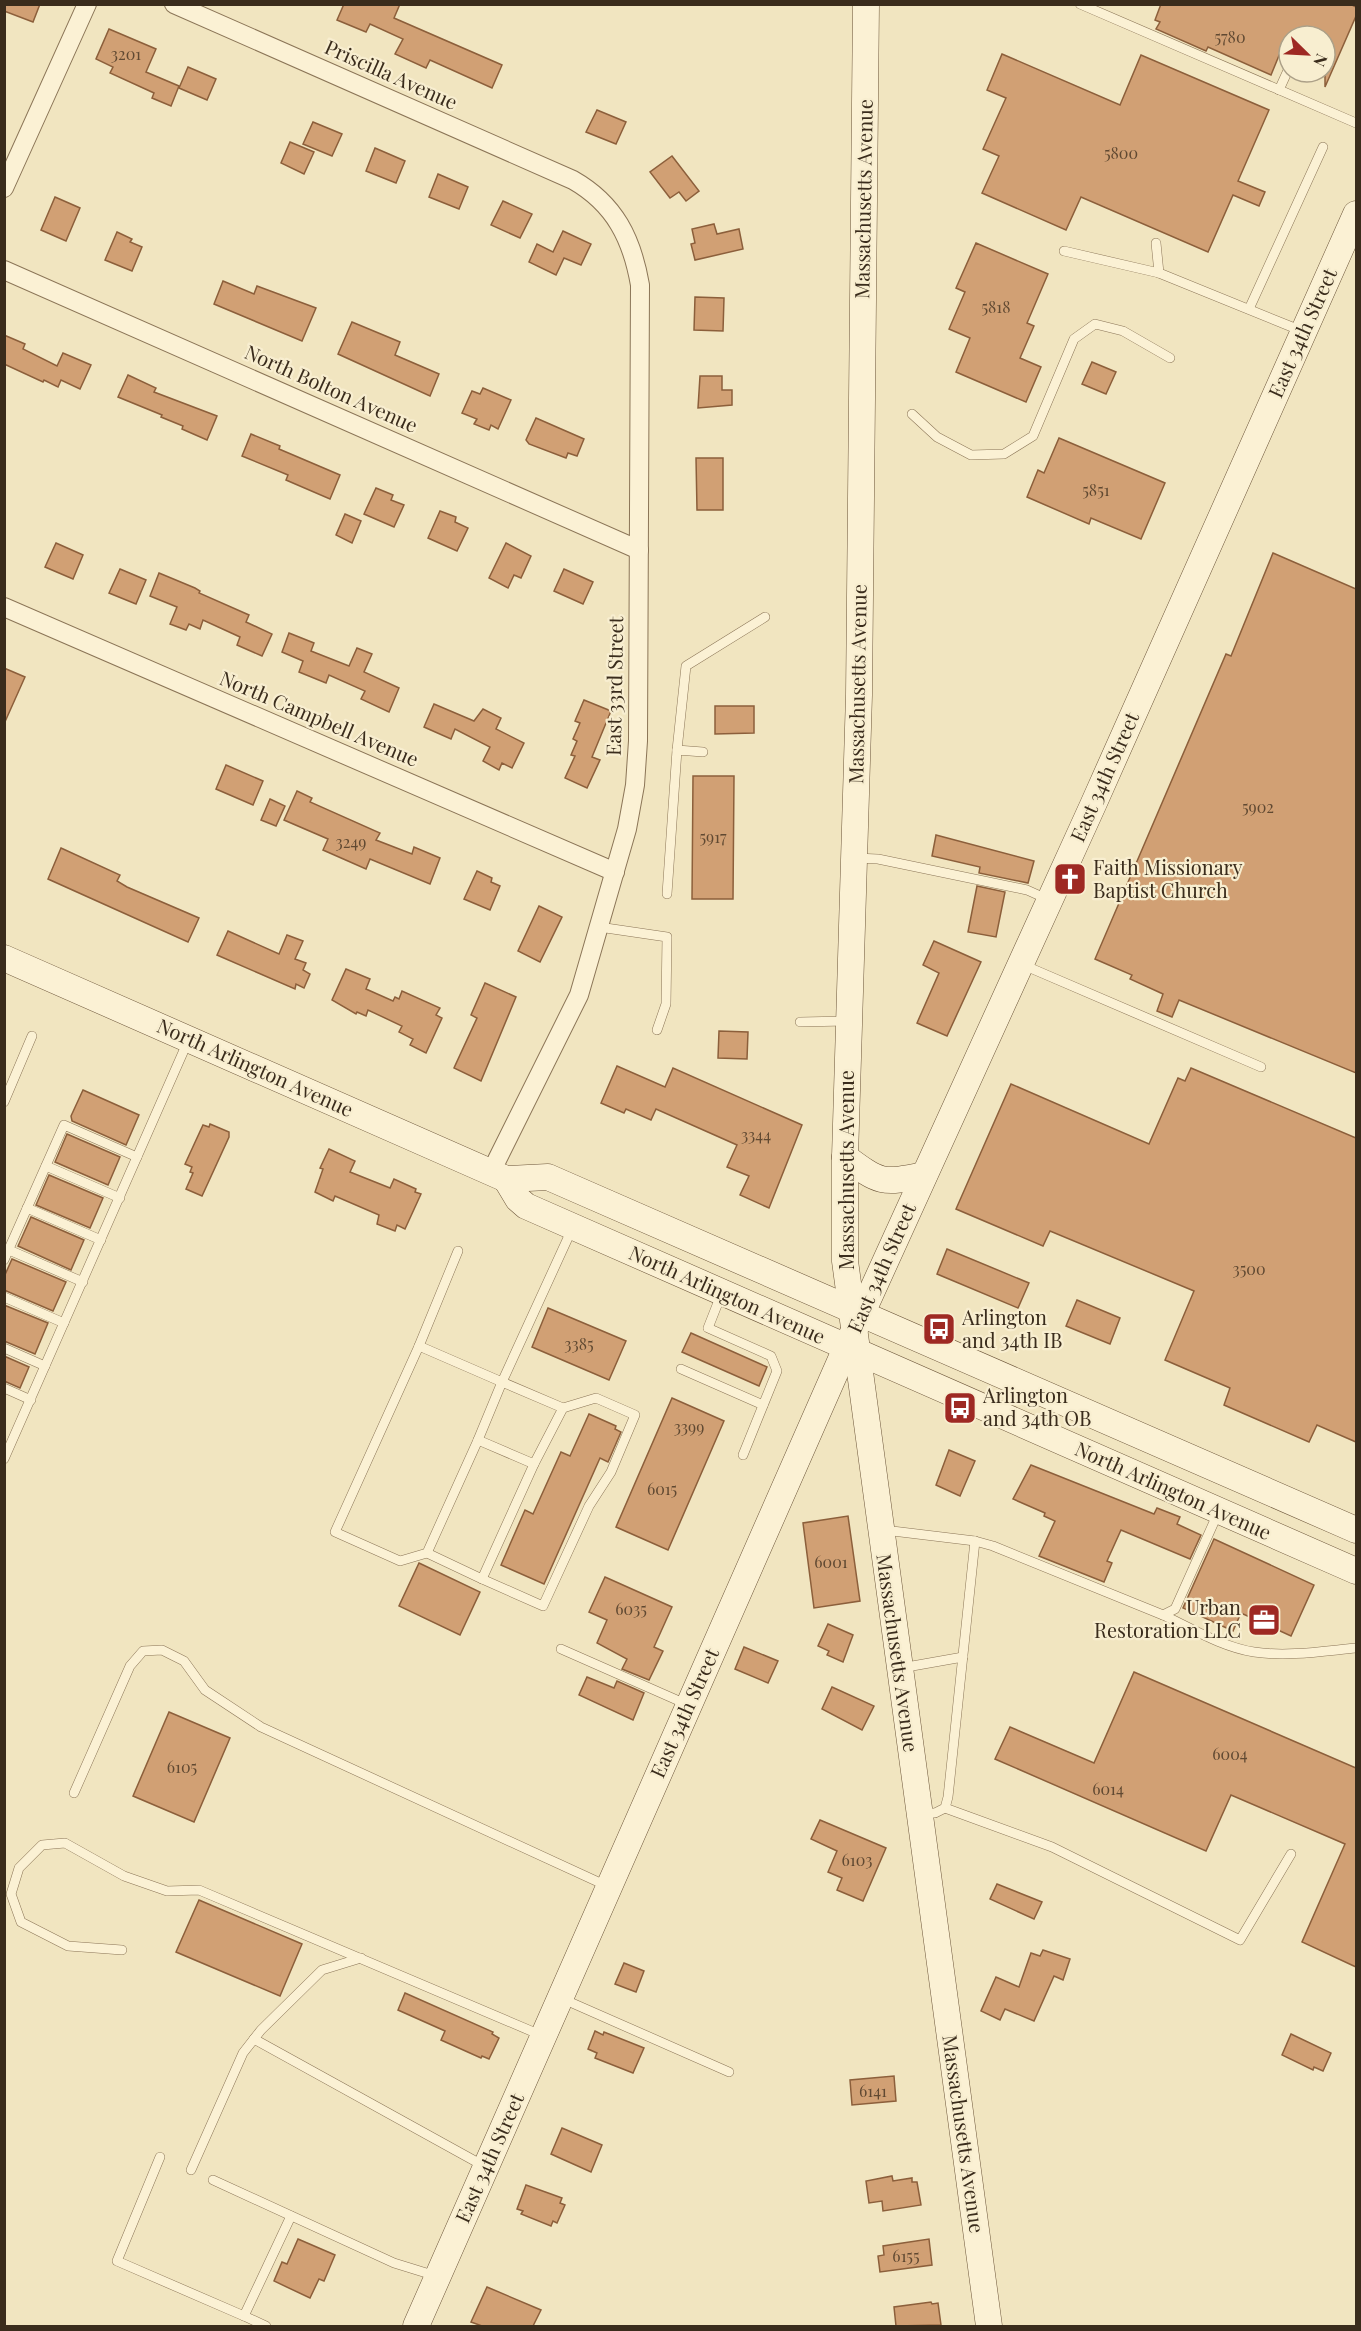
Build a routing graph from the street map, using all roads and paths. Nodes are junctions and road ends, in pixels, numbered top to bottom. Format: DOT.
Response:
graph roads {
  1 [pos="87,4"];
  2 [pos="174,4"];
  3 [pos="866,4"];
  4 [pos="1080,4"];
  5 [pos="1282,84"];
  6 [pos="1279,90"];
  7 [pos="1356,123"];
  8 [pos="1323,147"];
  9 [pos="4,188"];
  10 [pos="589,189"];
  11 [pos="1356,214"];
  12 [pos="1156,243"];
  13 [pos="1064,251"];
  14 [pos="4,270"];
  15 [pos="1160,273"];
  16 [pos="1249,309"];
  17 [pos="1304,332"];
  18 [pos="1170,358"];
  19 [pos="912,414"];
  20 [pos="639,550"];
  21 [pos="4,607"];
  22 [pos="765,617"];
  23 [pos="677,750"];
  24 [pos="703,752"];
  25 [pos="854,858"];
  26 [pos="615,872"];
  27 [pos="666,894"];
  28 [pos="1049,900"];
  29 [pos="599,927"];
  30 [pos="4,958"];
  31 [pos="1021,963"];
  32 [pos="849,1021"];
  33 [pos="801,1022"];
  34 [pos="657,1030"];
  35 [pos="32,1036"];
  36 [pos="189,1039"];
  37 [pos="1261,1067"];
  38 [pos="4,1102"];
  39 [pos="844,1157"];
  40 [pos="137,1158"];
  41 [pos="46,1166"];
  42 [pos="498,1175"];
  43 [pos="924,1175"];
  44 [pos="120,1198"];
  45 [pos="27,1208"];
  46 [pos="573,1227"];
  47 [pos="101,1240"];
  48 [pos="9,1250"];
  49 [pos="458,1251"];
  50 [pos="4,1260"];
  51 [pos="82,1282"];
  52 [pos="722,1293"];
  53 [pos="4,1297"];
  54 [pos="64,1323"];
  55 [pos="853,1331"];
  56 [pos="418,1346"];
  57 [pos="4,1348"];
  58 [pos="45,1366"];
  59 [pos="681,1369"];
  60 [pos="502,1382"];
  61 [pos="4,1388"];
  62 [pos="31,1400"];
  63 [pos="763,1405"];
  64 [pos="563,1408"];
  65 [pos="478,1440"];
  66 [pos="743,1455"];
  67 [pos="4,1459"];
  68 [pos="534,1464"];
  69 [pos="1219,1511"];
  70 [pos="880,1529"];
  71 [pos="1356,1530"];
  72 [pos="975,1541"];
  73 [pos="427,1553"];
  74 [pos="1356,1571"];
  75 [pos="482,1579"];
  76 [pos="1162,1615"];
  77 [pos="1356,1648"];
  78 [pos="561,1650"];
  79 [pos="963,1657"];
  80 [pos="899,1668"];
  81 [pos="688,1705"];
  82 [pos="74,1793"];
  83 [pos="945,1808"];
  84 [pos="920,1814"];
  85 [pos="1291,1854"];
  86 [pos="609,1887"];
  87 [pos="122,1950"];
  88 [pos="361,1958"];
  89 [pos="561,1998"];
  90 [pos="544,2036"];
  91 [pos="254,2039"];
  92 [pos="729,2072"];
  93 [pos="160,2157"];
  94 [pos="486,2167"];
  95 [pos="191,2170"];
  96 [pos="213,2180"];
  97 [pos="291,2216"];
  98 [pos="438,2276"];
  99 [pos="244,2316"];
  100 [pos="266,2326"];
  101 [pos="416,2326"];
  102 [pos="989,2326"];
  1 -- 9 [label="street"];
  2 -- 10 [label="street, Priscilla Avenue"];
  3 -- 25 [label="main road, Massachusetts Avenue"];
  4 -- 6 [label="lane"];
  5 -- 6 [label="lane"];
  6 -- 7 [label="lane"];
  8 -- 16 [label="lane"];
  10 -- 20 [label="street, East 33rd Street"];
  11 -- 17 [label="main road, East 34th Street"];
  12 -- 15 [label="lane"];
  13 -- 15 [label="lane"];
  14 -- 20 [label="street, North Bolton Avenue"];
  15 -- 16 [label="lane"];
  16 -- 17 [label="lane"];
  17 -- 28 [label="main road, East 34th Street"];
  18 -- 19 [label="lane"];
  20 -- 26 [label="street, East 33rd Street"];
  21 -- 26 [label="street, North Campbell Avenue"];
  22 -- 23 [label="lane"];
  23 -- 24 [label="lane"];
  23 -- 27 [label="lane"];
  25 -- 28 [label="lane"];
  25 -- 32 [label="main road, Massachusetts Avenue"];
  26 -- 29 [label="street, East 33rd Street"];
  28 -- 31 [label="main road, East 34th Street"];
  29 -- 34 [label="lane"];
  29 -- 42 [label="street, East 33rd Street"];
  30 -- 36 [label="main road, North Arlington Avenue"];
  31 -- 37 [label="lane"];
  31 -- 43 [label="main road, East 34th Street"];
  32 -- 33 [label="lane"];
  32 -- 39 [label="main road, Massachusetts Avenue"];
  35 -- 38 [label="lane"];
  36 -- 40 [label="lane"];
  36 -- 42 [label="main road, North Arlington Avenue"];
  39 -- 43 [label="main road"];
  39 -- 55 [label="main road, Massachusetts Avenue"];
  40 -- 41 [label="lane"];
  40 -- 44 [label="lane"];
  41 -- 44 [label="lane"];
  41 -- 45 [label="lane"];
  42 -- 46 [label="main road, North Arlington Avenue"];
  42 -- 55 [label="main road, North Arlington Avenue"];
  43 -- 55 [label="main road, East 34th Street"];
  44 -- 47 [label="lane"];
  45 -- 47 [label="lane"];
  45 -- 48 [label="lane"];
  46 -- 52 [label="main road, North Arlington Avenue"];
  46 -- 60 [label="lane"];
  47 -- 51 [label="lane"];
  48 -- 50 [label="lane"];
  48 -- 51 [label="lane"];
  49 -- 56 [label="lane"];
  51 -- 54 [label="lane"];
  52 -- 55 [label="main road, North Arlington Avenue"];
  52 -- 63 [label="lane"];
  53 -- 54 [label="lane"];
  54 -- 58 [label="lane"];
  55 -- 69 [label="main road, North Arlington Avenue"];
  55 -- 70 [label="main road, Massachusetts Avenue"];
  55 -- 71 [label="main road, North Arlington Avenue"];
  55 -- 81 [label="main road, East 34th Street"];
  56 -- 60 [label="lane"];
  56 -- 73 [label="lane"];
  57 -- 58 [label="lane"];
  58 -- 62 [label="lane"];
  59 -- 63 [label="lane"];
  60 -- 64 [label="lane"];
  60 -- 65 [label="lane"];
  61 -- 62 [label="lane"];
  62 -- 67 [label="lane"];
  63 -- 66 [label="lane"];
  64 -- 68 [label="lane"];
  64 -- 75 [label="lane"];
  65 -- 68 [label="lane"];
  65 -- 73 [label="lane"];
  68 -- 75 [label="lane"];
  69 -- 74 [label="main road, North Arlington Avenue"];
  69 -- 76 [label="lane"];
  70 -- 72 [label="lane"];
  70 -- 80 [label="main road, Massachusetts Avenue"];
  72 -- 76 [label="lane"];
  72 -- 79 [label="lane"];
  73 -- 75 [label="lane"];
  76 -- 77 [label="lane"];
  78 -- 81 [label="lane"];
  79 -- 80 [label="lane"];
  79 -- 83 [label="lane"];
  80 -- 84 [label="main road, Massachusetts Avenue"];
  81 -- 86 [label="main road, East 34th Street"];
  82 -- 86 [label="lane"];
  83 -- 84 [label="lane"];
  83 -- 85 [label="lane"];
  84 -- 102 [label="main road, Massachusetts Avenue"];
  86 -- 89 [label="main road, East 34th Street"];
  87 -- 88 [label="lane"];
  88 -- 90 [label="lane"];
  88 -- 91 [label="lane"];
  89 -- 90 [label="main road, East 34th Street"];
  89 -- 92 [label="lane"];
  90 -- 94 [label="main road, East 34th Street"];
  91 -- 94 [label="lane"];
  91 -- 95 [label="lane"];
  93 -- 99 [label="lane"];
  94 -- 98 [label="main road, East 34th Street"];
  96 -- 97 [label="lane"];
  97 -- 98 [label="lane"];
  97 -- 99 [label="lane"];
  98 -- 101 [label="main road, East 34th Street"];
  99 -- 100 [label="lane"];
}
